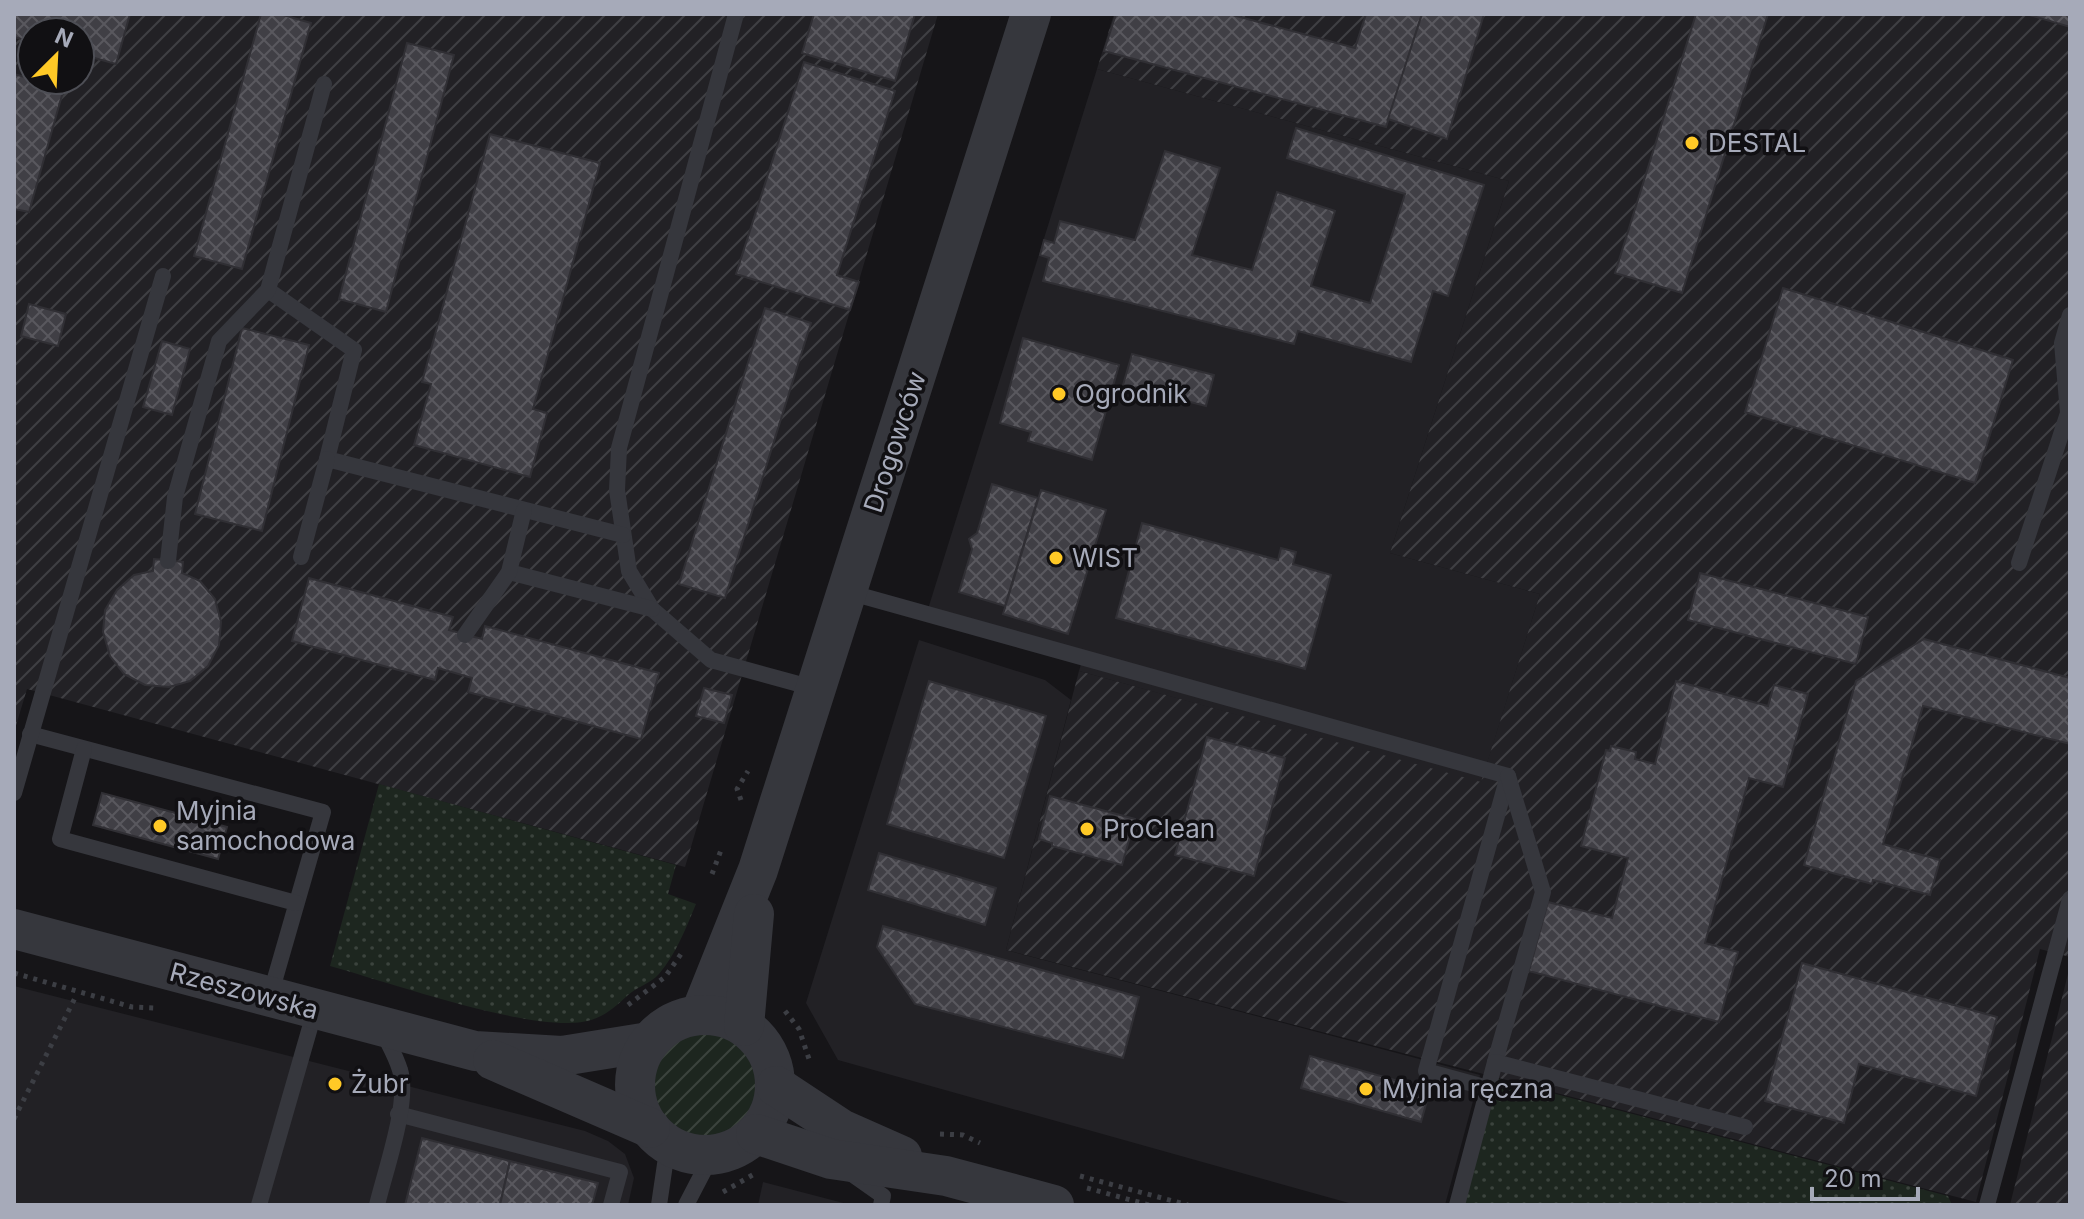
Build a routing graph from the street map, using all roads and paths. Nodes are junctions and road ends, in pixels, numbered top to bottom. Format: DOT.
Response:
graph roads {
  1 [pos="736,14"];
  2 [pos="1031,14"];
  3 [pos="324,84"];
  4 [pos="163,276"];
  5 [pos="268,290"];
  6 [pos="2070,315"];
  7 [pos="327,459"];
  8 [pos="524,510"];
  9 [pos="623,535"];
  10 [pos="301,557"];
  11 [pos="168,561"];
  12 [pos="2019,563"];
  13 [pos="509,572"];
  14 [pos="848,592"];
  15 [pos="652,609"];
  16 [pos="465,635"];
  17 [pos="817,689"];
  18 [pos="30,734"];
  19 [pos="84,749"];
  20 [pos="1508,776"];
  21 [pos="14,793"];
  22 [pos="758,870"];
  23 [pos="2070,899"];
  24 [pos="296,903"];
  25 [pos="14,929"];
  26 [pos="682,951"];
  27 [pos="14,973"];
  28 [pos="77,994"];
  29 [pos="269,997"];
  30 [pos="109,1002"];
  31 [pos="780,1002"];
  32 [pos="315,1010"];
  33 [pos="622,1013"];
  34 [pos="700,1015"];
  35 [pos="744,1026"];
  36 [pos="381,1028"];
  37 [pos="649,1042"];
  38 [pos="475,1051"];
  39 [pos="1495,1062"];
  40 [pos="811,1065"];
  41 [pos="776,1086"];
  42 [pos="1488,1088"];
  43 [pos="398,1114"];
  44 [pos="14,1119"];
  45 [pos="1745,1127"];
  46 [pos="756,1134"];
  47 [pos="659,1136"];
  48 [pos="712,1155"];
  49 [pos="831,1159"];
  50 [pos="946,1176"];
  51 [pos="259,1205"];
  52 [pos="377,1205"];
  53 [pos="611,1205"];
  54 [pos="659,1205"];
  55 [pos="686,1205"];
  56 [pos="881,1205"];
  57 [pos="1054,1205"];
  58 [pos="1457,1205"];
  59 [pos="1987,1205"];
  1 -- 9 [label="lane"];
  2 -- 14 [label="street, Drogowców"];
  3 -- 5 [label="lane"];
  4 -- 18 [label="lane"];
  5 -- 7 [label="lane"];
  5 -- 11 [label="lane"];
  6 -- 12 [label="lane"];
  7 -- 8 [label="lane"];
  7 -- 10 [label="lane"];
  8 -- 9 [label="lane"];
  8 -- 13 [label="lane"];
  9 -- 15 [label="lane"];
  13 -- 15 [label="lane"];
  13 -- 16 [label="lane"];
  14 -- 17 [label="street, Drogowców"];
  14 -- 20 [label="lane"];
  15 -- 17 [label="lane"];
  17 -- 22 [label="street, Drogowców"];
  18 -- 19 [label="lane"];
  18 -- 21 [label="lane"];
  19 -- 24 [label="lane"];
  19 -- 24 [label="lane"];
  20 -- 39 [label="lane"];
  20 -- 42 [label="lane"];
  22 -- 34 [label="street, Drogowców"];
  22 -- 35 [label="street, Drogowców"];
  23 -- 59 [label="lane"];
  24 -- 29 [label="lane"];
  25 -- 29 [label="street, Rzeszowska"];
  26 -- 33 [label="path"];
  27 -- 28 [label="path"];
  28 -- 30 [label="path"];
  28 -- 44 [label="path"];
  29 -- 32 [label="street, Rzeszowska"];
  31 -- 40 [label="path"];
  32 -- 36 [label="street, Rzeszowska"];
  32 -- 51 [label="lane"];
  34 -- 35 [label="street"];
  34 -- 37 [label="street"];
  35 -- 41 [label="street"];
  36 -- 38 [label="street, Rzeszowska"];
  36 -- 43 [label="lane"];
  37 -- 38 [label="street, Rzeszowska"];
  37 -- 47 [label="street"];
  38 -- 47 [label="street, Rzeszowska"];
  39 -- 42 [label="lane"];
  39 -- 45 [label="lane"];
  41 -- 46 [label="street"];
  41 -- 50 [label="street"];
  42 -- 58 [label="lane"];
  43 -- 52 [label="lane"];
  43 -- 53 [label="lane"];
  46 -- 48 [label="street"];
  46 -- 49 [label="street"];
  47 -- 48 [label="street"];
  47 -- 54 [label="lane"];
  48 -- 55 [label="lane"];
  49 -- 50 [label="street"];
  49 -- 56 [label="lane"];
  50 -- 57 [label="street"];
}
